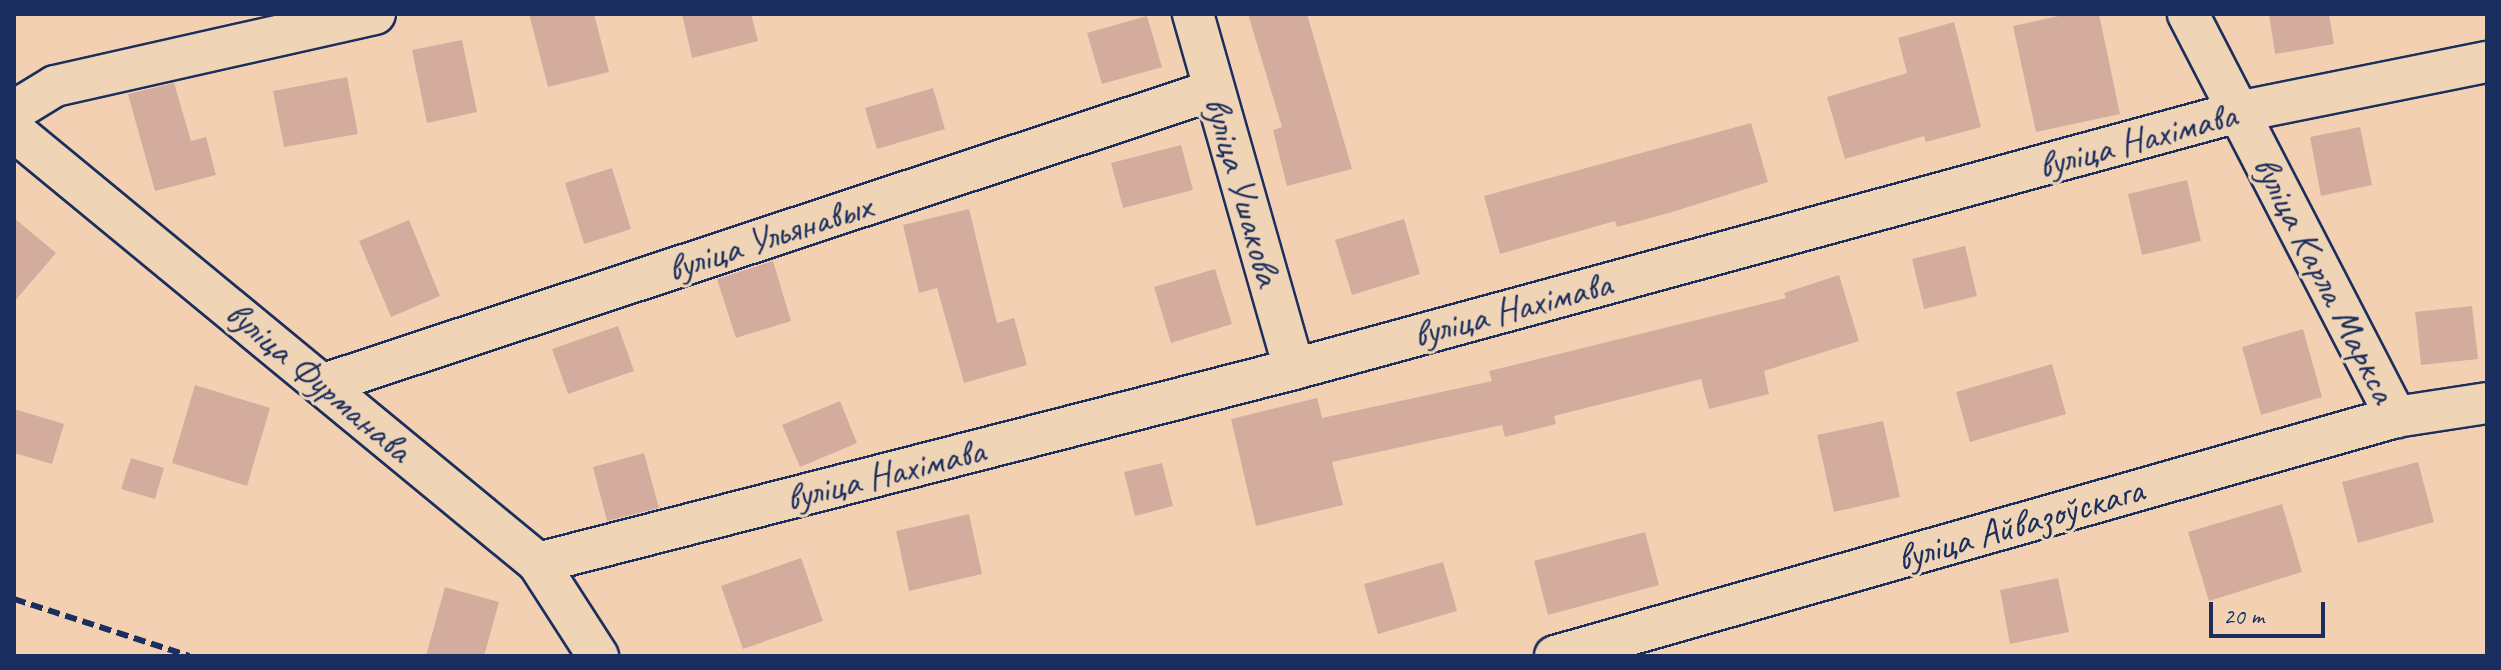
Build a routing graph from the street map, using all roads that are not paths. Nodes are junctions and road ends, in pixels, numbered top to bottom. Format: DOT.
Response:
graph roads {
  1 [pos="375,14"];
  2 [pos="1193,14"];
  3 [pos="2188,14"];
  4 [pos="2487,62"];
  5 [pos="1214,90"];
  6 [pos="14,111"];
  7 [pos="2238,112"];
  8 [pos="14,131"];
  9 [pos="1294,369"];
  10 [pos="324,384"];
  11 [pos="2487,403"];
  12 [pos="2396,417"];
  13 [pos="538,563"];
  14 [pos="598,656"];
  15 [pos="1555,656"];
  1 -- 6 [label="street"];
  2 -- 5 [label="street, вуліца Ушакова"];
  3 -- 7 [label="street, вуліца Карла Маркса"];
  4 -- 7 [label="street, вуліца Нахімава"];
  5 -- 9 [label="street, вуліца Ушакова"];
  5 -- 10 [label="street, вуліца Ульянавых"];
  7 -- 9 [label="street, вуліца Нахімава"];
  7 -- 12 [label="street, вуліца Карла Маркса"];
  8 -- 10 [label="street, вуліца Фурманава"];
  9 -- 13 [label="street, вуліца Нахімава"];
  10 -- 13 [label="street, вуліца Фурманава"];
  11 -- 12 [label="street, вуліца Айвазоўскага"];
  12 -- 15 [label="street, вуліца Айвазоўскага"];
  13 -- 14 [label="street, вуліца Фурманава"];
}
